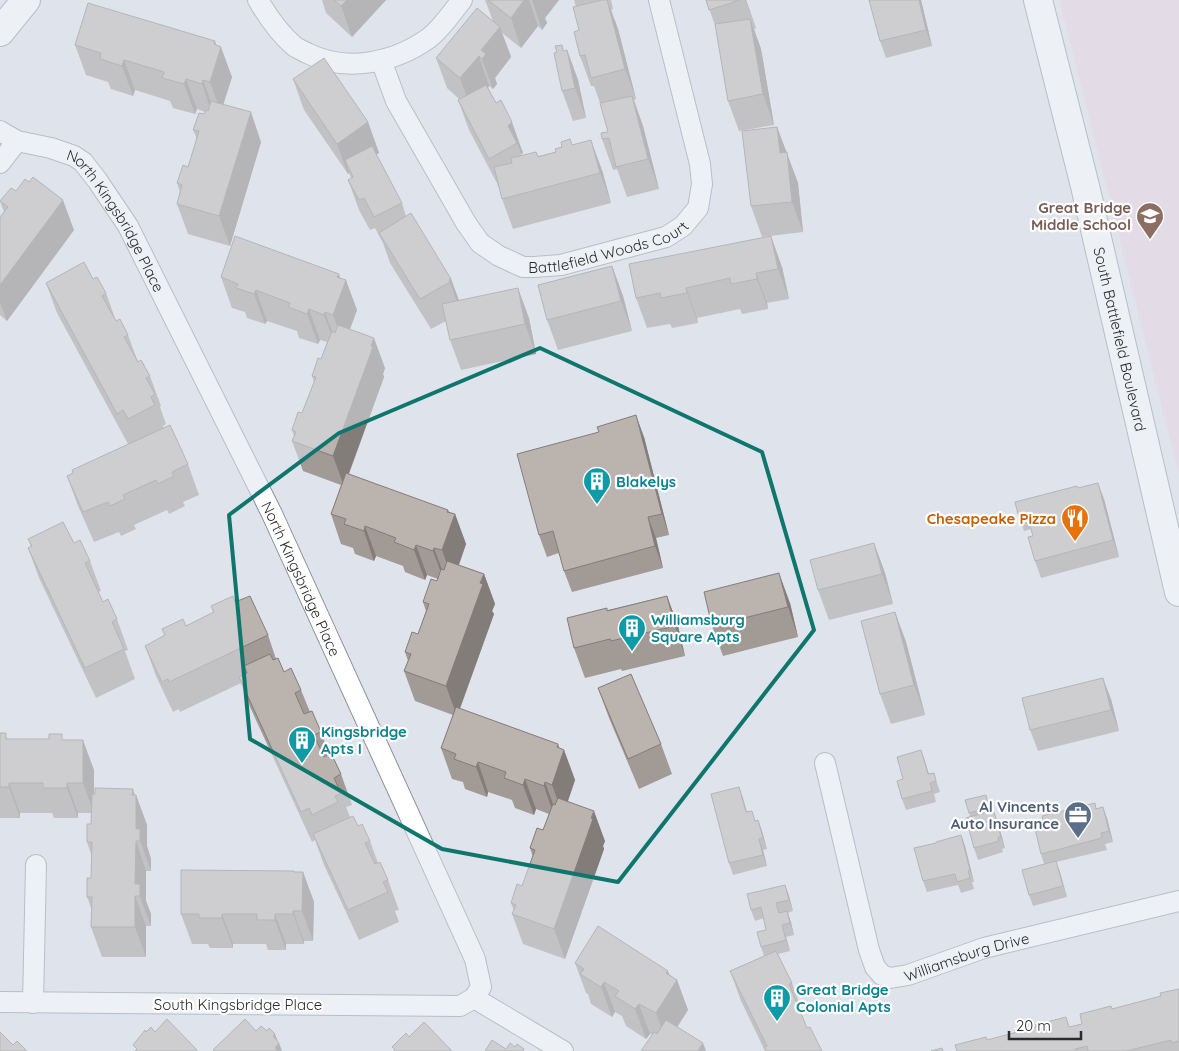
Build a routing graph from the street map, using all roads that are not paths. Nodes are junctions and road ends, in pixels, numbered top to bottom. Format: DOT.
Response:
graph roads {
  1 [pos="26,0"];
  2 [pos="258,0"];
  3 [pos="462,0"];
  4 [pos="659,0"];
  5 [pos="1038,0"];
  6 [pos="0,32"];
  7 [pos="381,60"];
  8 [pos="8,136"];
  9 [pos="0,163"];
  10 [pos="1179,592"];
  11 [pos="825,763"];
  12 [pos="36,865"];
  13 [pos="1179,901"];
  14 [pos="474,998"];
  15 [pos="0,1002"];
  16 [pos="33,1002"];
  17 [pos="563,1051"];
  1 -- 6 [label="main road"];
  2 -- 7 [label="street"];
  3 -- 7 [label="street"];
  4 -- 7 [label="street, Battlefield Woods Court"];
  5 -- 10 [label="main road, South Battlefield Boulevard"];
  8 -- 9 [label="street"];
  8 -- 14 [label="street, North Kingsbridge Place"];
  11 -- 13 [label="street, Williamsburg Drive"];
  12 -- 16 [label="street"];
  14 -- 16 [label="street, South Kingsbridge Place"];
  14 -- 17 [label="street"];
  15 -- 16 [label="street, South Kingsbridge Place"];
}
